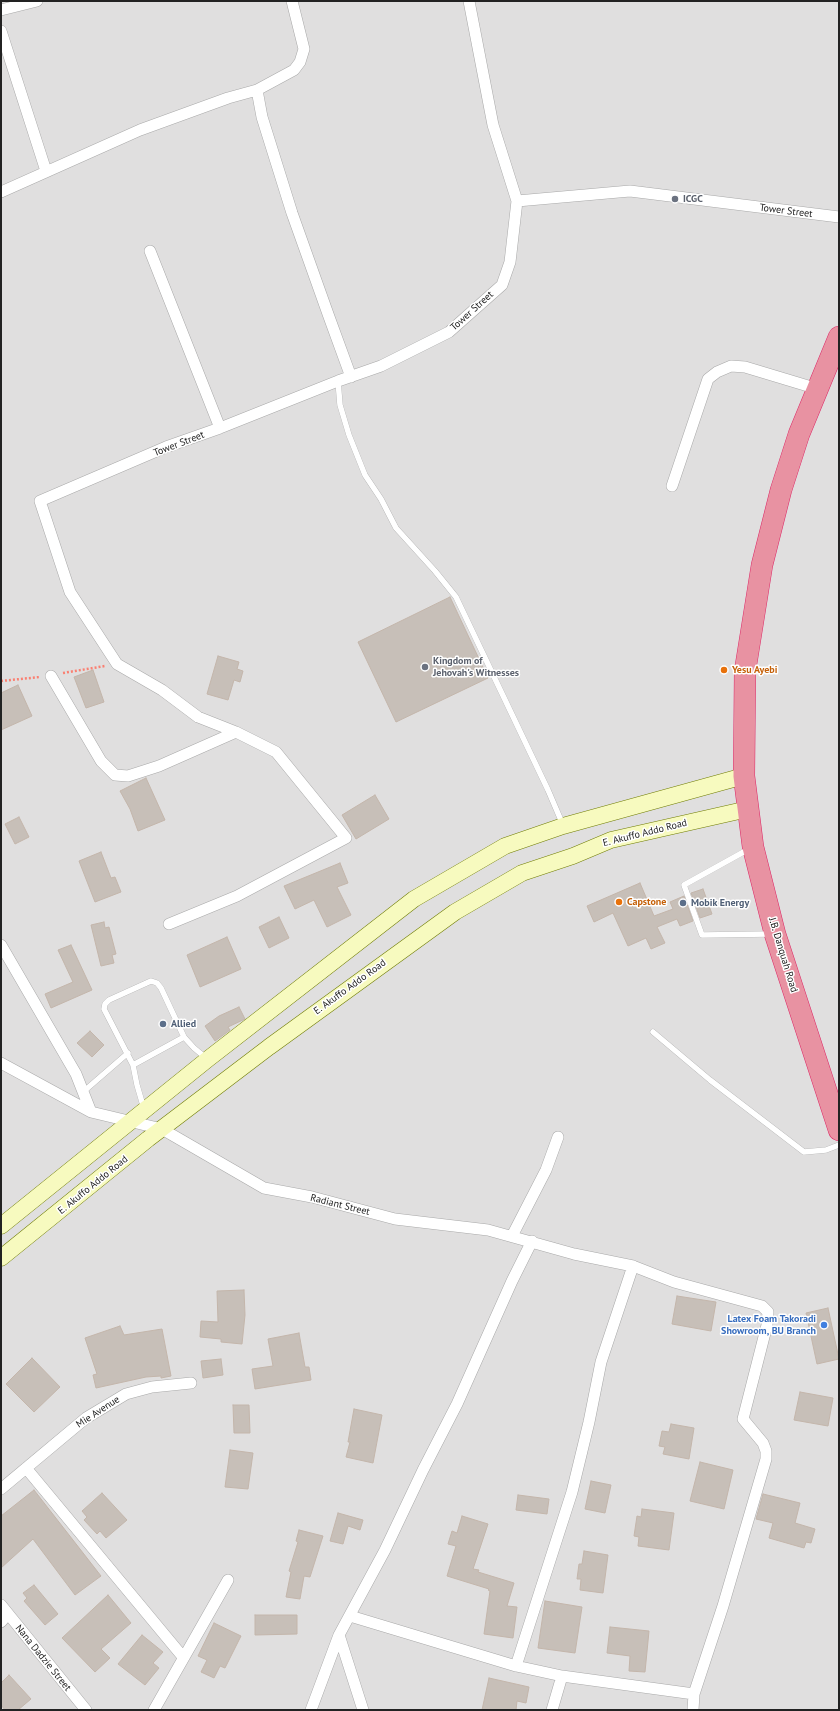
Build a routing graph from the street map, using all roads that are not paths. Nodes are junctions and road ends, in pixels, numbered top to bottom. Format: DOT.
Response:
graph roads {
  1 [pos="37,1"];
  2 [pos="292,1"];
  3 [pos="469,1"];
  4 [pos="1,10"];
  5 [pos="1,31"];
  6 [pos="256,90"];
  7 [pos="46,171"];
  8 [pos="1,192"];
  9 [pos="516,201"];
  10 [pos="839,217"];
  11 [pos="150,251"];
  12 [pos="839,337"];
  13 [pos="833,362"];
  14 [pos="351,377"];
  15 [pos="338,381"];
  16 [pos="818,389"];
  17 [pos="220,428"];
  18 [pos="672,486"];
  19 [pos="51,676"];
  20 [pos="236,732"];
  21 [pos="744,776"];
  22 [pos="748,809"];
  23 [pos="563,826"];
  24 [pos="753,847"];
  25 [pos="169,924"];
  26 [pos="775,934"];
  27 [pos="1,945"];
  28 [pos="653,1032"];
  29 [pos="184,1037"];
  30 [pos="128,1053"];
  31 [pos="208,1059"];
  32 [pos="1,1063"];
  33 [pos="133,1065"];
  34 [pos="83,1092"];
  35 [pos="144,1110"];
  36 [pos="91,1112"];
  37 [pos="130,1122"];
  38 [pos="162,1129"];
  39 [pos="839,1130"];
  40 [pos="558,1137"];
  41 [pos="839,1145"];
  42 [pos="1,1226"];
  43 [pos="512,1236"];
  44 [pos="532,1241"];
  45 [pos="1,1258"];
  46 [pos="633,1266"];
  47 [pos="191,1383"];
  48 [pos="26,1468"];
  49 [pos="1,1489"];
  50 [pos="228,1580"];
  51 [pos="1,1605"];
  52 [pos="350,1616"];
  53 [pos="5,1618"];
  54 [pos="340,1635"];
  55 [pos="183,1657"];
  56 [pos="516,1666"];
  57 [pos="562,1676"];
  58 [pos="694,1694"];
  59 [pos="86,1710"];
  60 [pos="154,1710"];
  61 [pos="311,1710"];
  62 [pos="363,1710"];
  63 [pos="552,1710"];
  64 [pos="693,1710"];
  1 -- 4 [label="street"];
  2 -- 6 [label="street"];
  3 -- 9 [label="street"];
  5 -- 7 [label="street"];
  6 -- 7 [label="street"];
  6 -- 14 [label="street"];
  7 -- 8 [label="street"];
  9 -- 10 [label="street, Tower Street"];
  9 -- 14 [label="street, Tower Street"];
  11 -- 17 [label="street"];
  12 -- 13 [label="highway, J.B. Danquah Road"];
  13 -- 16 [label="highway, J.B. Danquah Road"];
  14 -- 15 [label="street, Tower Street"];
  15 -- 17 [label="street, Tower Street"];
  15 -- 23 [label="lane"];
  16 -- 18 [label="street"];
  16 -- 21 [label="highway, J.B. Danquah Road"];
  17 -- 20 [label="street, Tower Street"];
  19 -- 20 [label="street"];
  20 -- 25 [label="street"];
  21 -- 22 [label="highway, J.B. Danquah Road"];
  21 -- 23 [label="main road"];
  22 -- 24 [label="highway, J.B. Danquah Road"];
  22 -- 38 [label="main road, E. Akuffo Addo Road"];
  23 -- 31 [label="main road"];
  24 -- 26 [label="highway, J.B. Danquah Road"];
  24 -- 26 [label="lane"];
  26 -- 39 [label="highway, J.B. Danquah Road"];
  27 -- 34 [label="street"];
  28 -- 41 [label="lane"];
  29 -- 30 [label="lane"];
  29 -- 31 [label="lane"];
  29 -- 33 [label="lane"];
  30 -- 33 [label="lane"];
  30 -- 34 [label="lane"];
  31 -- 35 [label="main road"];
  32 -- 36 [label="street, Radiant Street"];
  33 -- 35 [label="lane"];
  34 -- 36 [label="street"];
  35 -- 37 [label="main road"];
  36 -- 37 [label="street, Radiant Street"];
  37 -- 38 [label="street, Radiant Street"];
  37 -- 42 [label="main road"];
  38 -- 43 [label="street, Radiant Street"];
  38 -- 45 [label="main road, E. Akuffo Addo Road"];
  40 -- 43 [label="street"];
  43 -- 44 [label="street, Radiant Street"];
  44 -- 46 [label="street, Radiant Street"];
  44 -- 52 [label="street"];
  46 -- 56 [label="street"];
  46 -- 58 [label="street, Radiant Street"];
  47 -- 48 [label="street, Mie Avenue"];
  48 -- 49 [label="street, Mie Avenue"];
  48 -- 55 [label="street"];
  50 -- 55 [label="street"];
  51 -- 53 [label="street, Nana Dadzie Street"];
  52 -- 54 [label="street"];
  52 -- 56 [label="street"];
  53 -- 59 [label="street, Nana Dadzie Street"];
  54 -- 61 [label="street"];
  54 -- 62 [label="street"];
  55 -- 60 [label="street"];
  56 -- 57 [label="street"];
  57 -- 58 [label="street"];
  57 -- 63 [label="street"];
  58 -- 64 [label="street"];
}
